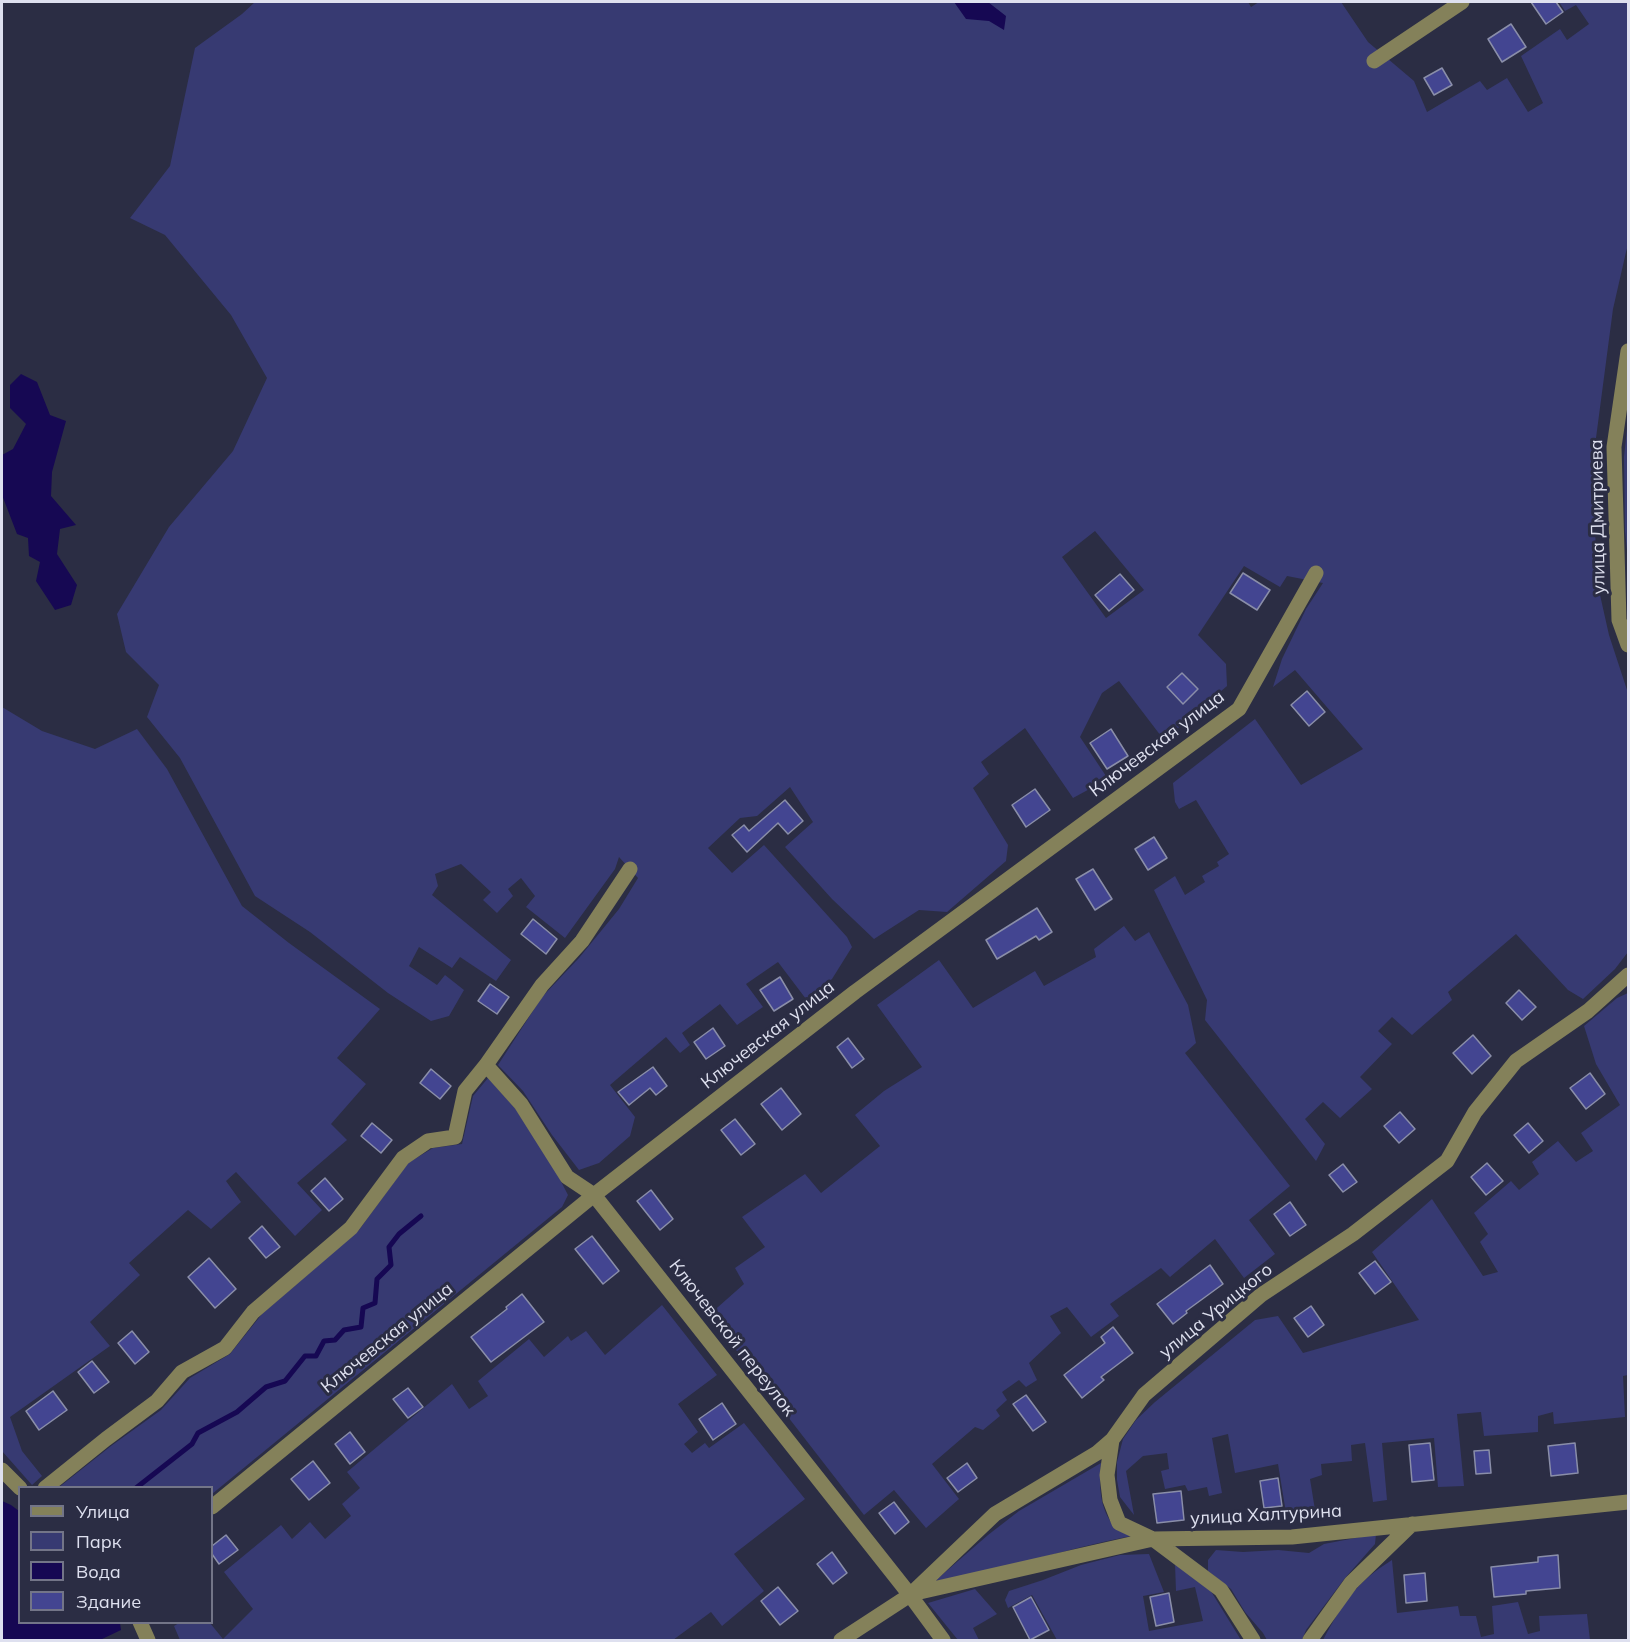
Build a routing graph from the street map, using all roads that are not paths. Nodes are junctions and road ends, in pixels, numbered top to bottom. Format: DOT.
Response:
graph roads {
  1 [pos="1462,2"];
  2 [pos="1374,61"];
  3 [pos="1629,351"];
  4 [pos="1316,573"];
  5 [pos="1629,645"];
  6 [pos="630,869"];
  7 [pos="1629,975"];
  8 [pos="486,1065"];
  9 [pos="594,1195"];
  10 [pos="1112,1440"];
  11 [pos="2,1470"];
  12 [pos="18,1486"];
  13 [pos="47,1486"];
  14 [pos="1629,1502"];
  15 [pos="213,1506"];
  16 [pos="1412,1524"];
  17 [pos="1153,1539"];
  18 [pos="910,1595"];
  19 [pos="140,1624"];
  20 [pos="148,1641"];
  21 [pos="841,1641"];
  22 [pos="943,1641"];
  23 [pos="1253,1641"];
  24 [pos="1310,1641"];
  1 -- 2 [label="street"];
  3 -- 5 [label="street, улица Дмитриева"];
  4 -- 9 [label="street, Ключевская улица"];
  6 -- 8 [label="street"];
  7 -- 10 [label="street, улица Урицкого"];
  8 -- 9 [label="street, Ключевской переулок"];
  8 -- 13 [label="street"];
  9 -- 15 [label="street, Ключевская улица"];
  9 -- 18 [label="street, Ключевской переулок"];
  10 -- 17 [label="street"];
  10 -- 18 [label="street, улица Урицкого"];
  11 -- 12 [label="street"];
  14 -- 16 [label="street, улица Халтурина"];
  16 -- 17 [label="street, улица Халтурина"];
  16 -- 24 [label="street"];
  17 -- 18 [label="street, улица Халтурина"];
  17 -- 23 [label="street"];
  18 -- 21 [label="street, улица Урицкого"];
  18 -- 22 [label="street, Ключевской переулок"];
  19 -- 20 [label="street"];
}
